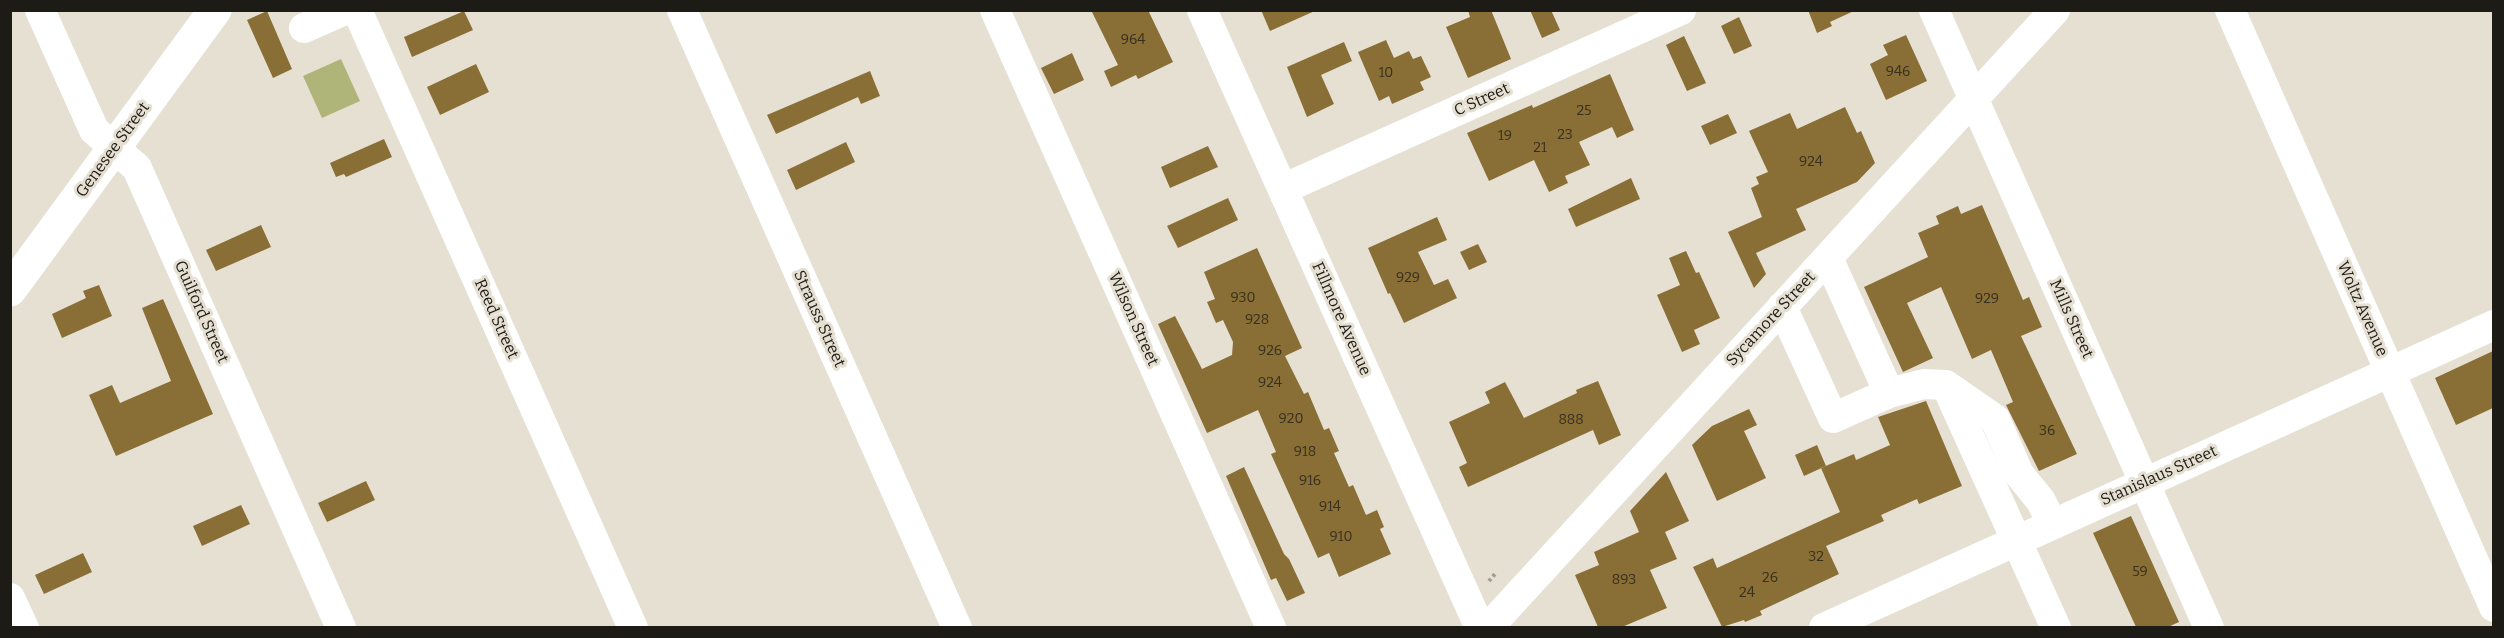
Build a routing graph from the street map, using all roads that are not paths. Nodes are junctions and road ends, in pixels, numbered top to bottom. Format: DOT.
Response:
graph roads {
  1 [pos="40,10"];
  2 [pos="215,10"];
  3 [pos="345,10"];
  4 [pos="357,10"];
  5 [pos="682,10"];
  6 [pos="995,10"];
  7 [pos="1202,10"];
  8 [pos="1681,10"];
  9 [pos="1934,10"];
  10 [pos="2055,10"];
  11 [pos="2230,10"];
  12 [pos="304,28"];
  13 [pos="1973,98"];
  14 [pos="115,148"];
  15 [pos="1283,189"];
  16 [pos="1828,258"];
  17 [pos="10,290"];
  18 [pos="1782,307"];
  19 [pos="2493,325"];
  20 [pos="2390,372"];
  21 [pos="1946,385"];
  22 [pos="1889,393"];
  23 [pos="2144,483"];
  24 [pos="2052,524"];
  25 [pos="2015,541"];
  26 [pos="10,597"];
  27 [pos="2493,607"];
  28 [pos="24,627"];
  29 [pos="341,627"];
  30 [pos="633,627"];
  31 [pos="957,627"];
  32 [pos="1271,627"];
  33 [pos="1480,627"];
  34 [pos="1488,627"];
  35 [pos="1824,627"];
  36 [pos="2055,627"];
  37 [pos="2209,627"];
  1 -- 14 [label="street, Guilford Street"];
  2 -- 14 [label="main road, Genesee Street"];
  3 -- 12 [label="street"];
  4 -- 30 [label="street, Reed Street"];
  5 -- 31 [label="street, Strauss Street"];
  6 -- 32 [label="street, Wilson Street"];
  7 -- 15 [label="street, Fillmore Avenue"];
  8 -- 15 [label="street, C Street"];
  9 -- 13 [label="street, Mills Street"];
  10 -- 13 [label="street, Sycamore Street"];
  11 -- 20 [label="street, Woltz Avenue"];
  13 -- 16 [label="street, Sycamore Street"];
  13 -- 23 [label="street, Mills Street"];
  14 -- 17 [label="main road, Genesee Street"];
  14 -- 29 [label="street, Guilford Street"];
  15 -- 33 [label="street, Fillmore Avenue"];
  16 -- 18 [label="street, Sycamore Street"];
  16 -- 22 [label="street"];
  18 -- 22 [label="street"];
  18 -- 34 [label="street, Sycamore Street"];
  19 -- 20 [label="street, Stanislaus Street"];
  20 -- 23 [label="street, Stanislaus Street"];
  20 -- 27 [label="street, Woltz Avenue"];
  21 -- 22 [label="street"];
  21 -- 24 [label="street"];
  21 -- 25 [label="street"];
  23 -- 24 [label="street, Stanislaus Street"];
  23 -- 37 [label="street, Mills Street"];
  24 -- 25 [label="street, Stanislaus Street"];
  25 -- 35 [label="street, Stanislaus Street"];
  25 -- 36 [label="street"];
  26 -- 28 [label="street"];
}
